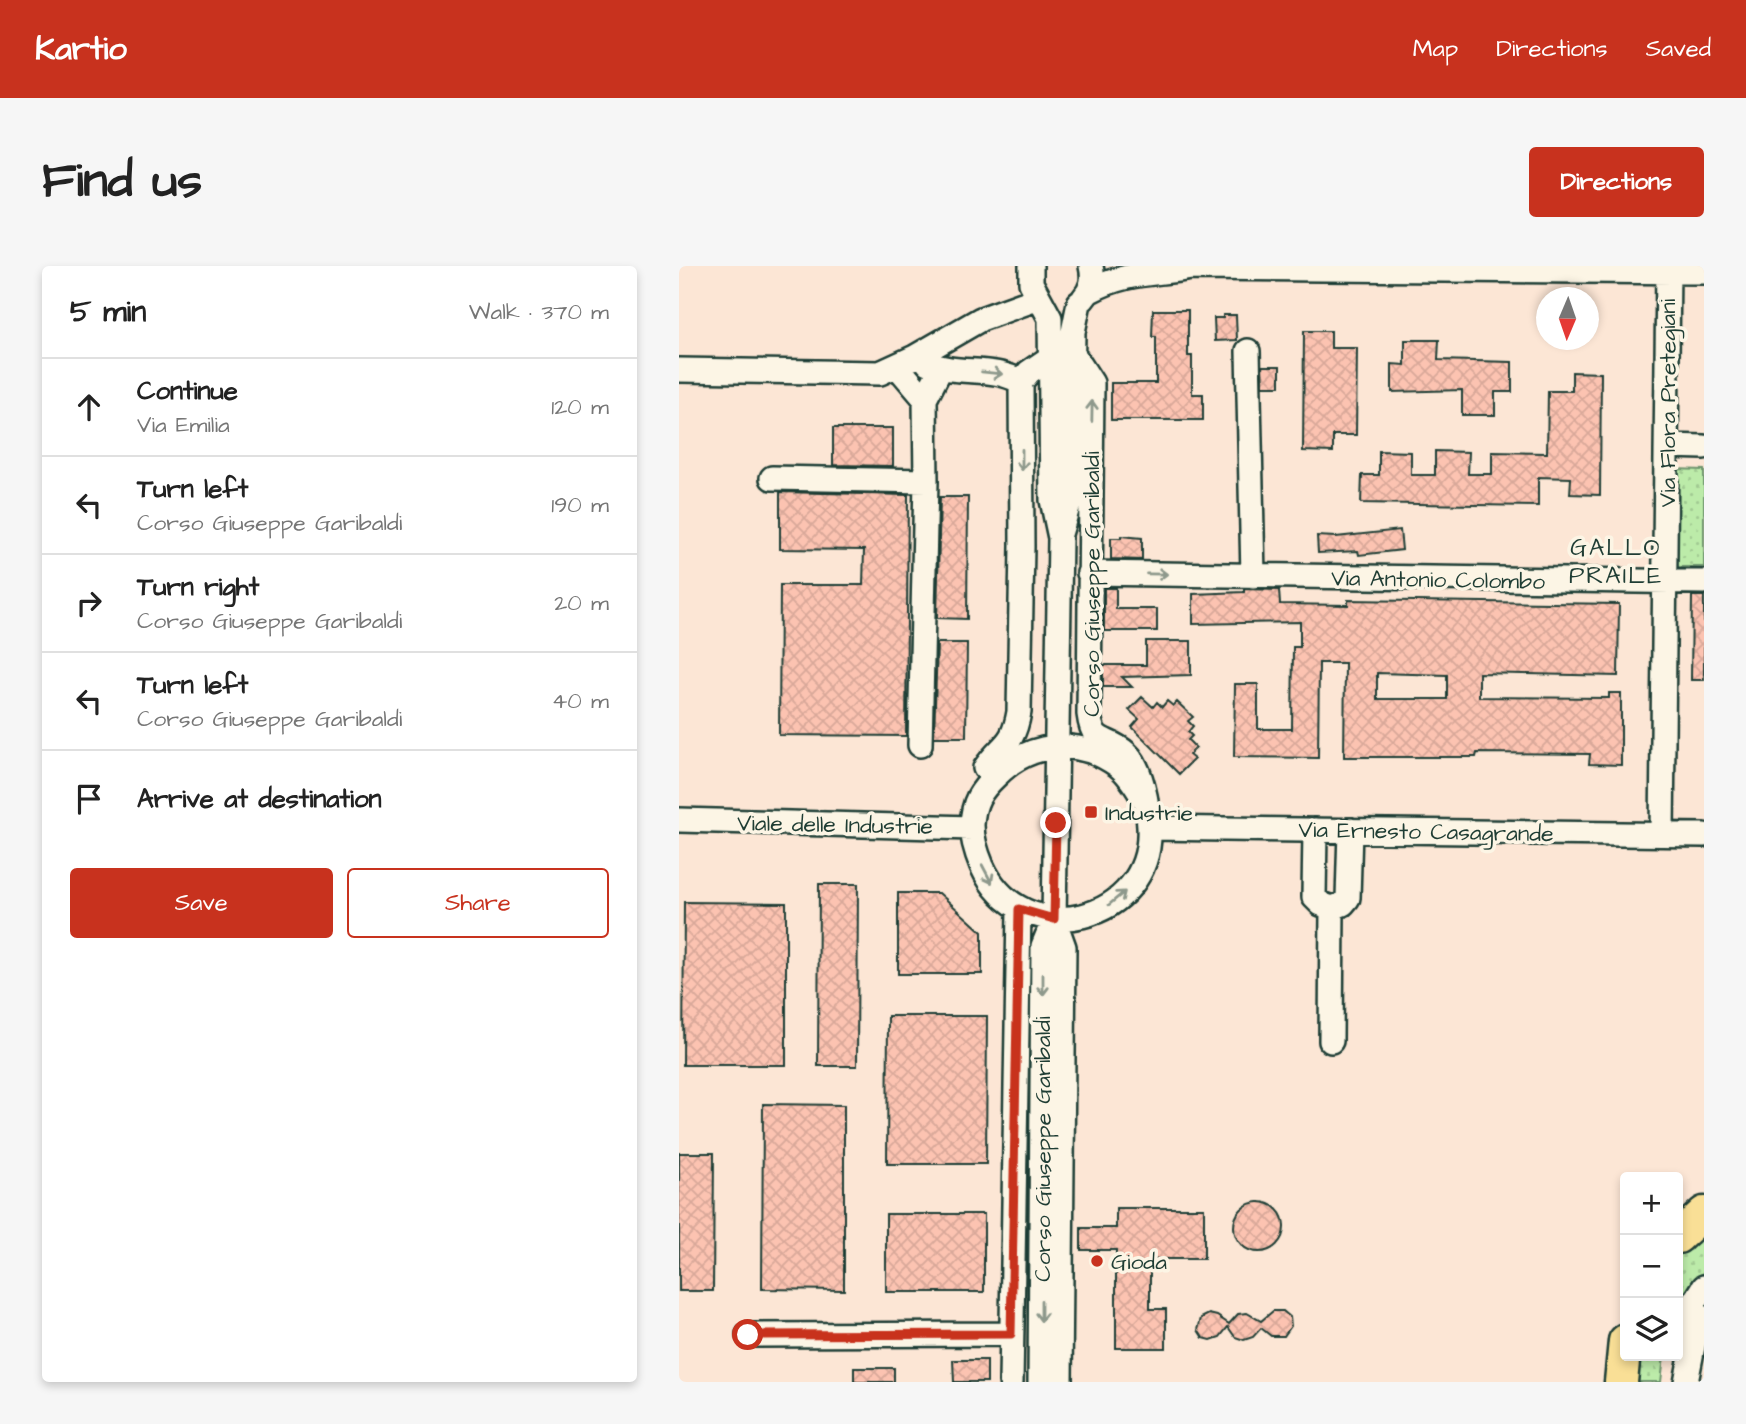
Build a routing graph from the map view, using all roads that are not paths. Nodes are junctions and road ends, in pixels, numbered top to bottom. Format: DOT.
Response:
graph roads {
  1 [pos="1091,266"];
  2 [pos="1184,267"];
  3 [pos="1668,269"];
  4 [pos="1031,270"];
  5 [pos="1704,272"];
  6 [pos="1084,297"];
  7 [pos="1040,299"];
  8 [pos="981,319"];
  9 [pos="1248,351"];
  10 [pos="1061,355"];
  11 [pos="906,361"];
  12 [pos="941,368"];
  13 [pos="679,370"];
  14 [pos="1021,382"];
  15 [pos="925,399"];
  16 [pos="1667,446"];
  17 [pos="1704,447"];
  18 [pos="772,478"];
  19 [pos="926,481"];
  20 [pos="1089,573"];
  21 [pos="1253,576"];
  22 [pos="1666,582"];
  23 [pos="1704,582"];
  24 [pos="920,745"];
  25 [pos="1058,746"];
  26 [pos="1143,798"];
  27 [pos="974,804"];
  28 [pos="685,822"];
  29 [pos="972,828"];
  30 [pos="1149,828"];
  31 [pos="1315,830"];
  32 [pos="1350,830"];
  33 [pos="1662,834"];
  34 [pos="1704,835"];
  35 [pos="1332,908"];
  36 [pos="1019,909"];
  37 [pos="1054,919"];
  38 [pos="1331,1041"];
  39 [pos="1704,1213"];
  40 [pos="1680,1235"];
  41 [pos="1704,1287"];
  42 [pos="1704,1318"];
  43 [pos="1683,1327"];
  44 [pos="1011,1334"];
  45 [pos="748,1335"];
  46 [pos="1623,1361"];
  47 [pos="1674,1361"];
  48 [pos="1011,1382"];
  49 [pos="1040,1382"];
  50 [pos="1060,1382"];
  51 [pos="1621,1382"];
  52 [pos="1671,1382"];
  53 [pos="1686,1382"];
  1 -- 6 [label="street, Corso Giuseppe Garibaldi"];
  2 -- 3 [label="street"];
  2 -- 6 [label="street"];
  3 -- 5 [label="street"];
  3 -- 16 [label="street, Via Flora Pretegiani"];
  4 -- 7 [label="street, Corso Giuseppe Garibaldi"];
  4 -- 8 [label="street"];
  6 -- 7 [label="street"];
  6 -- 10 [label="street, Corso Giuseppe Garibaldi"];
  7 -- 8 [label="street"];
  7 -- 10 [label="street, Corso Giuseppe Garibaldi"];
  8 -- 11 [label="street"];
  9 -- 21 [label="street"];
  10 -- 14 [label="street"];
  20 -- 10 [label="street, Corso Giuseppe Garibaldi, one-way"];
  10 -- 25 [label="street, Corso Giuseppe Garibaldi"];
  11 -- 12 [label="street"];
  11 -- 13 [label="street"];
  11 -- 15 [label="street"];
  12 -- 14 [label="street, one-way"];
  12 -- 15 [label="street"];
  14 -- 27 [label="street, Corso Giuseppe Garibaldi, one-way"];
  15 -- 19 [label="street"];
  16 -- 17 [label="street"];
  16 -- 22 [label="street, Via Flora Pretegiani"];
  18 -- 19 [label="street"];
  19 -- 24 [label="street"];
  20 -- 21 [label="street, Via Antonio Colombo, one-way"];
  20 -- 26 [label="street, Corso Giuseppe Garibaldi"];
  21 -- 22 [label="street, Via Antonio Colombo"];
  22 -- 23 [label="street, Via Antonio Colombo"];
  22 -- 33 [label="street, Via Flora Pretegiani"];
  25 -- 26 [label="street, Corso Giuseppe Garibaldi"];
  25 -- 27 [label="street, Corso Giuseppe Garibaldi"];
  25 -- 37 [label="street, Corso Giuseppe Garibaldi"];
  26 -- 30 [label="street, Corso Giuseppe Garibaldi"];
  27 -- 29 [label="street, Corso Giuseppe Garibaldi"];
  28 -- 29 [label="street, Viale delle Industrie"];
  29 -- 36 [label="street, Corso Giuseppe Garibaldi, one-way"];
  30 -- 31 [label="street, Via Ernesto Casagrande"];
  37 -- 30 [label="street, Corso Giuseppe Garibaldi, one-way"];
  31 -- 32 [label="street, Via Ernesto Casagrande"];
  31 -- 35 [label="street"];
  32 -- 33 [label="street, Via Ernesto Casagrande"];
  32 -- 35 [label="street"];
  33 -- 34 [label="street, Via Ernesto Casagrande"];
  35 -- 38 [label="street"];
  36 -- 37 [label="street, Corso Giuseppe Garibaldi"];
  36 -- 44 [label="street, Corso Giuseppe Garibaldi"];
  37 -- 49 [label="street, Corso Giuseppe Garibaldi, one-way"];
  37 -- 50 [label="street, Corso Giuseppe Garibaldi"];
  39 -- 40 [label="highway"];
  41 -- 43 [label="street"];
  42 -- 53 [label="street"];
  44 -- 45 [label="street"];
  44 -- 48 [label="street, Corso Giuseppe Garibaldi"];
  46 -- 51 [label="highway"];
  47 -- 52 [label="street"];
}
